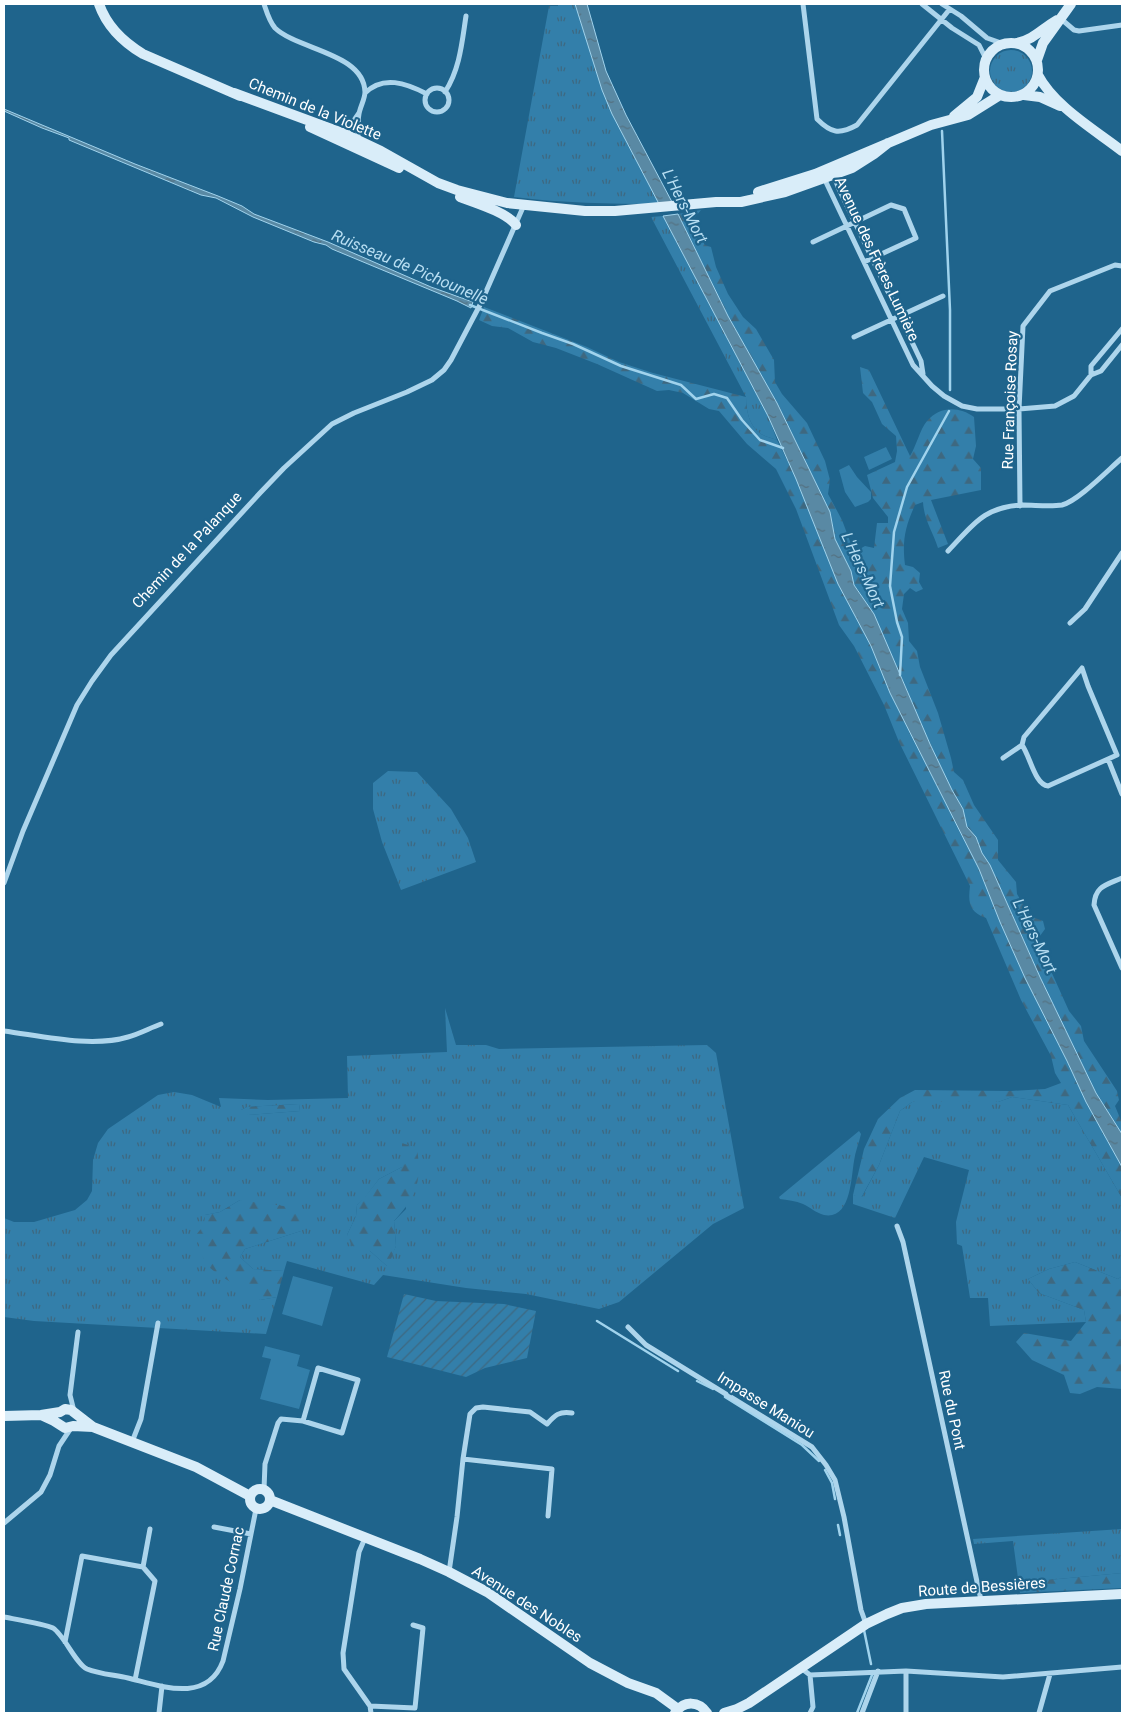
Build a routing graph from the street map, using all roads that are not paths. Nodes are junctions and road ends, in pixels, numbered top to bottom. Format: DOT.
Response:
graph roads {
  1 [pos="99,4"];
  2 [pos="264,4"];
  3 [pos="803,4"];
  4 [pos="922,4"];
  5 [pos="942,4"];
  6 [pos="1071,4"];
  7 [pos="950,10"];
  8 [pos="466,16"];
  9 [pos="1060,18"];
  10 [pos="942,20"];
  11 [pos="1122,25"];
  12 [pos="1017,43"];
  13 [pos="1004,44"];
  14 [pos="986,59"];
  15 [pos="1037,60"];
  16 [pos="1038,75"];
  17 [pos="985,77"];
  18 [pos="445,92"];
  19 [pos="365,93"];
  20 [pos="427,94"];
  21 [pos="1000,95"];
  22 [pos="1024,95"];
  23 [pos="1072,112"];
  24 [pos="359,113"];
  25 [pos="949,120"];
  26 [pos="346,139"];
  27 [pos="357,140"];
  28 [pos="1122,151"];
  29 [pos="828,174"];
  30 [pos="433,182"];
  31 [pos="524,205"];
  32 [pos="854,222"];
  33 [pos="516,224"];
  34 [pos="846,225"];
  35 [pos="813,242"];
  36 [pos="872,258"];
  37 [pos="864,262"];
  38 [pos="1122,266"];
  39 [pos="943,296"];
  40 [pos="900,316"];
  41 [pos="891,320"];
  42 [pos="1122,329"];
  43 [pos="854,337"];
  44 [pos="1122,345"];
  45 [pos="923,374"];
  46 [pos="1091,375"];
  47 [pos="1019,409"];
  48 [pos="1122,458"];
  49 [pos="1020,506"];
  50 [pos="948,551"];
  51 [pos="1122,553"];
  52 [pos="1070,623"];
  53 [pos="1022,745"];
  54 [pos="1003,758"];
  55 [pos="1108,760"];
  56 [pos="1122,794"];
  57 [pos="1122,878"];
  58 [pos="4,882"];
  59 [pos="1122,968"];
  60 [pos="161,1024"];
  61 [pos="4,1031"];
  62 [pos="897,1226"];
  63 [pos="158,1323"];
  64 [pos="628,1327"];
  65 [pos="78,1332"];
  66 [pos="70,1395"];
  67 [pos="61,1411"];
  68 [pos="75,1413"];
  69 [pos="572,1413"];
  70 [pos="4,1416"];
  71 [pos="41,1416"];
  72 [pos="303,1421"];
  73 [pos="59,1424"];
  74 [pos="72,1427"];
  75 [pos="92,1427"];
  76 [pos="132,1443"];
  77 [pos="60,1446"];
  78 [pos="463,1459"];
  79 [pos="264,1490"];
  80 [pos="250,1496"];
  81 [pos="270,1500"];
  82 [pos="256,1509"];
  83 [pos="548,1516"];
  84 [pos="4,1523"];
  85 [pos="214,1527"];
  86 [pos="150,1529"];
  87 [pos="251,1534"];
  88 [pos="365,1538"];
  89 [pos="142,1567"];
  90 [pos="449,1572"];
  91 [pos="1122,1594"];
  92 [pos="981,1600"];
  93 [pos="4,1617"];
  94 [pos="866,1624"];
  95 [pos="413,1626"];
  96 [pos="65,1642"];
  97 [pos="1122,1667"];
  98 [pos="801,1668"];
  99 [pos="878,1671"];
  100 [pos="906,1671"];
  101 [pos="1050,1674"];
  102 [pos="810,1675"];
  103 [pos="135,1680"];
  104 [pos="162,1686"];
  105 [pos="370,1706"];
  106 [pos="676,1711"];
  107 [pos="159,1713"];
  108 [pos="371,1713"];
  109 [pos="707,1713"];
  110 [pos="724,1713"];
  111 [pos="810,1713"];
  112 [pos="862,1713"];
  113 [pos="906,1713"];
  114 [pos="1039,1713"];
  1 -- 26 [label="street, Chemin de la Violette"];
  2 -- 19 [label="street"];
  3 -- 10 [label="street"];
  4 -- 10 [label="street"];
  5 -- 7 [label="street"];
  6 -- 9 [label="street"];
  7 -- 10 [label="street"];
  7 -- 13 [label="street"];
  8 -- 18 [label="street"];
  9 -- 11 [label="street"];
  9 -- 12 [label="street"];
  9 -- 15 [label="street"];
  10 -- 14 [label="street"];
  12 -- 13 [label="street"];
  12 -- 15 [label="street"];
  13 -- 14 [label="street"];
  14 -- 17 [label="street"];
  15 -- 16 [label="street"];
  16 -- 22 [label="street"];
  16 -- 23 [label="street"];
  17 -- 21 [label="street"];
  17 -- 25 [label="street"];
  18 -- 20 [label="street"];
  18 -- 20 [label="street"];
  19 -- 20 [label="street"];
  19 -- 24 [label="street"];
  21 -- 22 [label="street"];
  21 -- 25 [label="street"];
  22 -- 23 [label="street"];
  23 -- 28 [label="street"];
  24 -- 26 [label="street"];
  24 -- 27 [label="street"];
  25 -- 29 [label="street"];
  26 -- 27 [label="street, Chemin de la Violette"];
  26 -- 30 [label="street, Chemin de la Violette"];
  27 -- 30 [label="street, Chemin de la Violette"];
  29 -- 31 [label="street"];
  29 -- 32 [label="street, Avenue des Frères Lumière"];
  29 -- 34 [label="street, Avenue des Frères Lumière"];
  30 -- 31 [label="street, Chemin de la Violette"];
  30 -- 33 [label="street, Chemin de la Violette"];
  31 -- 33 [label="street, Chemin de la Palanque"];
  32 -- 34 [label="street"];
  32 -- 36 [label="street, Avenue des Frères Lumière"];
  32 -- 36 [label="street"];
  33 -- 58 [label="street, Chemin de la Palanque"];
  34 -- 35 [label="street"];
  34 -- 37 [label="street, Avenue des Frères Lumière"];
  36 -- 37 [label="street"];
  36 -- 40 [label="street, Avenue des Frères Lumière"];
  37 -- 41 [label="street, Avenue des Frères Lumière"];
  38 -- 47 [label="street, Rue Françoise Rosay"];
  39 -- 40 [label="street"];
  40 -- 41 [label="street"];
  40 -- 45 [label="street, Avenue des Frères Lumière"];
  41 -- 43 [label="street"];
  41 -- 45 [label="street, Avenue des Frères Lumière"];
  42 -- 46 [label="street, Avenue des Frères Lumière"];
  44 -- 46 [label="street, Avenue des Frères Lumière"];
  45 -- 47 [label="street, Avenue des Frères Lumière"];
  46 -- 47 [label="street, Avenue des Frères Lumière"];
  47 -- 49 [label="street, Rue Françoise Rosay"];
  48 -- 49 [label="street"];
  49 -- 50 [label="street"];
  51 -- 52 [label="street"];
  53 -- 54 [label="street"];
  53 -- 55 [label="street"];
  53 -- 55 [label="street"];
  55 -- 56 [label="street"];
  57 -- 59 [label="street"];
  60 -- 61 [label="street"];
  62 -- 92 [label="street, Rue du Pont"];
  63 -- 76 [label="street"];
  64 -- 94 [label="street, Impasse Maniou"];
  65 -- 66 [label="street"];
  66 -- 67 [label="street"];
  66 -- 68 [label="street"];
  67 -- 68 [label="street"];
  67 -- 71 [label="street"];
  67 -- 73 [label="street"];
  68 -- 74 [label="street"];
  68 -- 75 [label="street"];
  69 -- 78 [label="street"];
  70 -- 71 [label="street"];
  71 -- 73 [label="street"];
  72 -- 72 [label="street"];
  72 -- 79 [label="street"];
  73 -- 74 [label="street"];
  73 -- 77 [label="street"];
  74 -- 75 [label="street"];
  74 -- 77 [label="street"];
  75 -- 76 [label="street"];
  76 -- 80 [label="street"];
  77 -- 84 [label="street"];
  78 -- 83 [label="street"];
  78 -- 90 [label="street"];
  79 -- 80 [label="street"];
  79 -- 81 [label="street"];
  80 -- 82 [label="street"];
  81 -- 82 [label="street"];
  81 -- 88 [label="street, Avenue des Nobles"];
  82 -- 87 [label="street, Rue Claude Cornac"];
  85 -- 87 [label="street"];
  86 -- 89 [label="street"];
  87 -- 104 [label="street, Rue Claude Cornac"];
  88 -- 90 [label="street, Avenue des Nobles"];
  88 -- 105 [label="street"];
  89 -- 96 [label="street"];
  89 -- 103 [label="street"];
  90 -- 106 [label="street, Avenue des Nobles"];
  91 -- 92 [label="street, Route de Bessières"];
  92 -- 94 [label="street, Route de Bessières"];
  93 -- 96 [label="street, Rue Claude Cornac"];
  94 -- 98 [label="street, Route de Bessières"];
  95 -- 105 [label="street"];
  96 -- 103 [label="street, Rue Claude Cornac"];
  97 -- 101 [label="street"];
  98 -- 102 [label="street"];
  98 -- 110 [label="street, Route de Bessières"];
  99 -- 100 [label="street"];
  99 -- 102 [label="street"];
  99 -- 112 [label="street"];
  100 -- 101 [label="street"];
  100 -- 113 [label="street"];
  101 -- 114 [label="street"];
  102 -- 111 [label="street"];
  103 -- 104 [label="street, Rue Claude Cornac"];
  104 -- 107 [label="street"];
  105 -- 108 [label="street"];
  106 -- 109 [label="street"];
}
